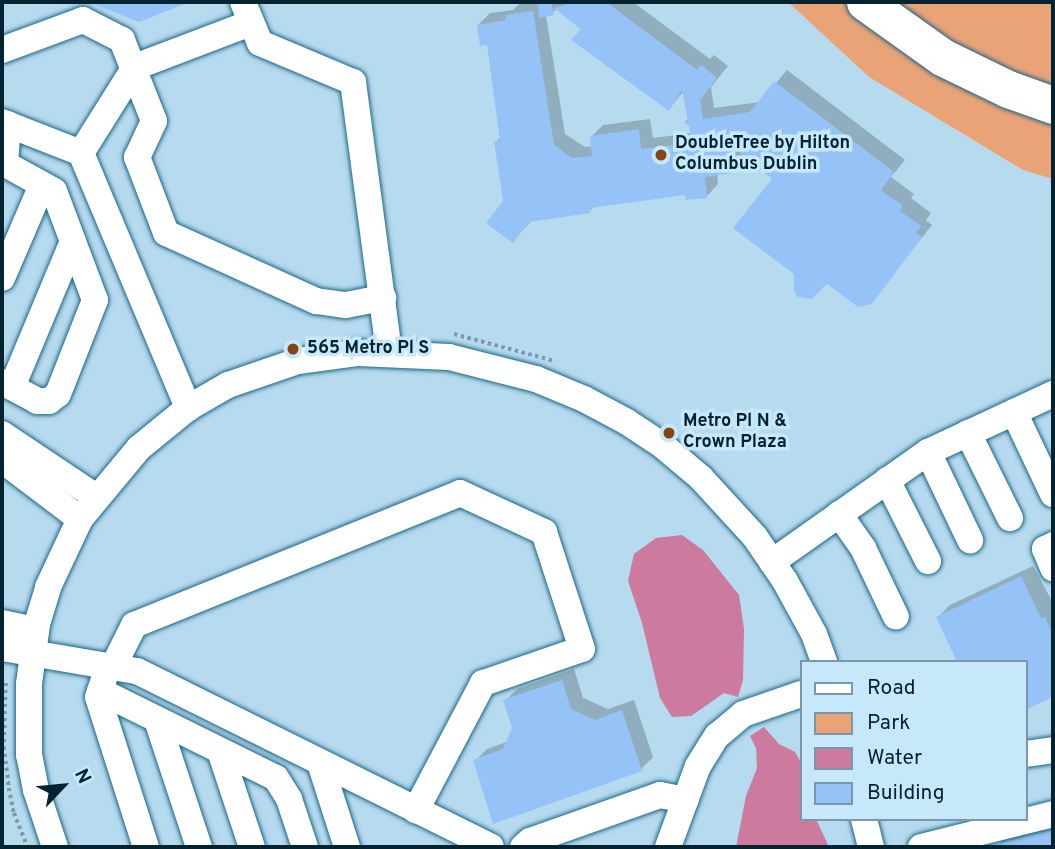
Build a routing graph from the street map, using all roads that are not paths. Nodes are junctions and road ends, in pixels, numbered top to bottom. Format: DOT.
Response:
graph roads {
  1 [pos="865,2"];
  2 [pos="247,12"];
  3 [pos="2,50"];
  4 [pos="135,67"];
  5 [pos="1053,105"];
  6 [pos="5,123"];
  7 [pos="80,153"];
  8 [pos="3,166"];
  9 [pos="42,185"];
  10 [pos="73,241"];
  11 [pos="2,278"];
  12 [pos="383,298"];
  13 [pos="389,353"];
  14 [pos="7,384"];
  15 [pos="1053,394"];
  16 [pos="188,408"];
  17 [pos="1014,412"];
  18 [pos="968,433"];
  19 [pos="2,434"];
  20 [pos="928,452"];
  21 [pos="2,460"];
  22 [pos="887,480"];
  23 [pos="1053,494"];
  24 [pos="96,497"];
  25 [pos="839,514"];
  26 [pos="80,519"];
  27 [pos="1010,519"];
  28 [pos="970,540"];
  29 [pos="1053,545"];
  30 [pos="928,561"];
  31 [pos="772,562"];
  32 [pos="1053,568"];
  33 [pos="896,617"];
  34 [pos="2,624"];
  35 [pos="21,645"];
  36 [pos="823,660"];
  37 [pos="110,666"];
  38 [pos="100,691"];
  39 [pos="800,694"];
  40 [pos="157,720"];
  41 [pos="1053,750"];
  42 [pos="220,751"];
  43 [pos="1027,754"];
  44 [pos="320,763"];
  45 [pos="686,800"];
  46 [pos="416,810"];
  47 [pos="1053,814"];
  48 [pos="864,821"];
  49 [pos="961,842"];
  50 [pos="55,847"];
  51 [pos="146,847"];
  52 [pos="199,847"];
  53 [pos="252,847"];
  54 [pos="305,847"];
  55 [pos="347,847"];
  56 [pos="491,847"];
  57 [pos="523,847"];
  58 [pos="668,847"];
  59 [pos="871,847"];
  60 [pos="921,847"];
  1 -- 5 [label="highway"];
  2 -- 4 [label="street"];
  2 -- 12 [label="street"];
  3 -- 4 [label="street"];
  4 -- 7 [label="street"];
  4 -- 12 [label="street"];
  6 -- 7 [label="street"];
  6 -- 8 [label="street"];
  7 -- 16 [label="street"];
  8 -- 9 [label="street"];
  9 -- 10 [label="street"];
  9 -- 11 [label="street"];
  10 -- 14 [label="street"];
  10 -- 14 [label="street"];
  12 -- 13 [label="street"];
  13 -- 16 [label="street"];
  13 -- 31 [label="street"];
  15 -- 17 [label="street"];
  16 -- 24 [label="street"];
  17 -- 18 [label="street"];
  17 -- 23 [label="street"];
  18 -- 20 [label="street"];
  18 -- 27 [label="street"];
  19 -- 24 [label="street"];
  20 -- 22 [label="street"];
  20 -- 28 [label="street"];
  21 -- 26 [label="street"];
  22 -- 25 [label="street"];
  22 -- 30 [label="street"];
  24 -- 26 [label="street"];
  25 -- 31 [label="street"];
  25 -- 33 [label="street"];
  26 -- 35 [label="street"];
  29 -- 32 [label="street"];
  31 -- 36 [label="street"];
  34 -- 35 [label="street"];
  35 -- 37 [label="street"];
  35 -- 50 [label="street"];
  37 -- 38 [label="street"];
  37 -- 44 [label="street"];
  37 -- 46 [label="street"];
  38 -- 40 [label="street"];
  38 -- 51 [label="street"];
  39 -- 45 [label="street"];
  40 -- 42 [label="street"];
  40 -- 52 [label="street"];
  41 -- 43 [label="street"];
  42 -- 53 [label="street"];
  42 -- 54 [label="street"];
  44 -- 46 [label="street"];
  44 -- 55 [label="street"];
  45 -- 57 [label="street"];
  45 -- 58 [label="street"];
  46 -- 56 [label="street"];
  47 -- 49 [label="street"];
  48 -- 59 [label="street"];
  49 -- 60 [label="street"];
}
